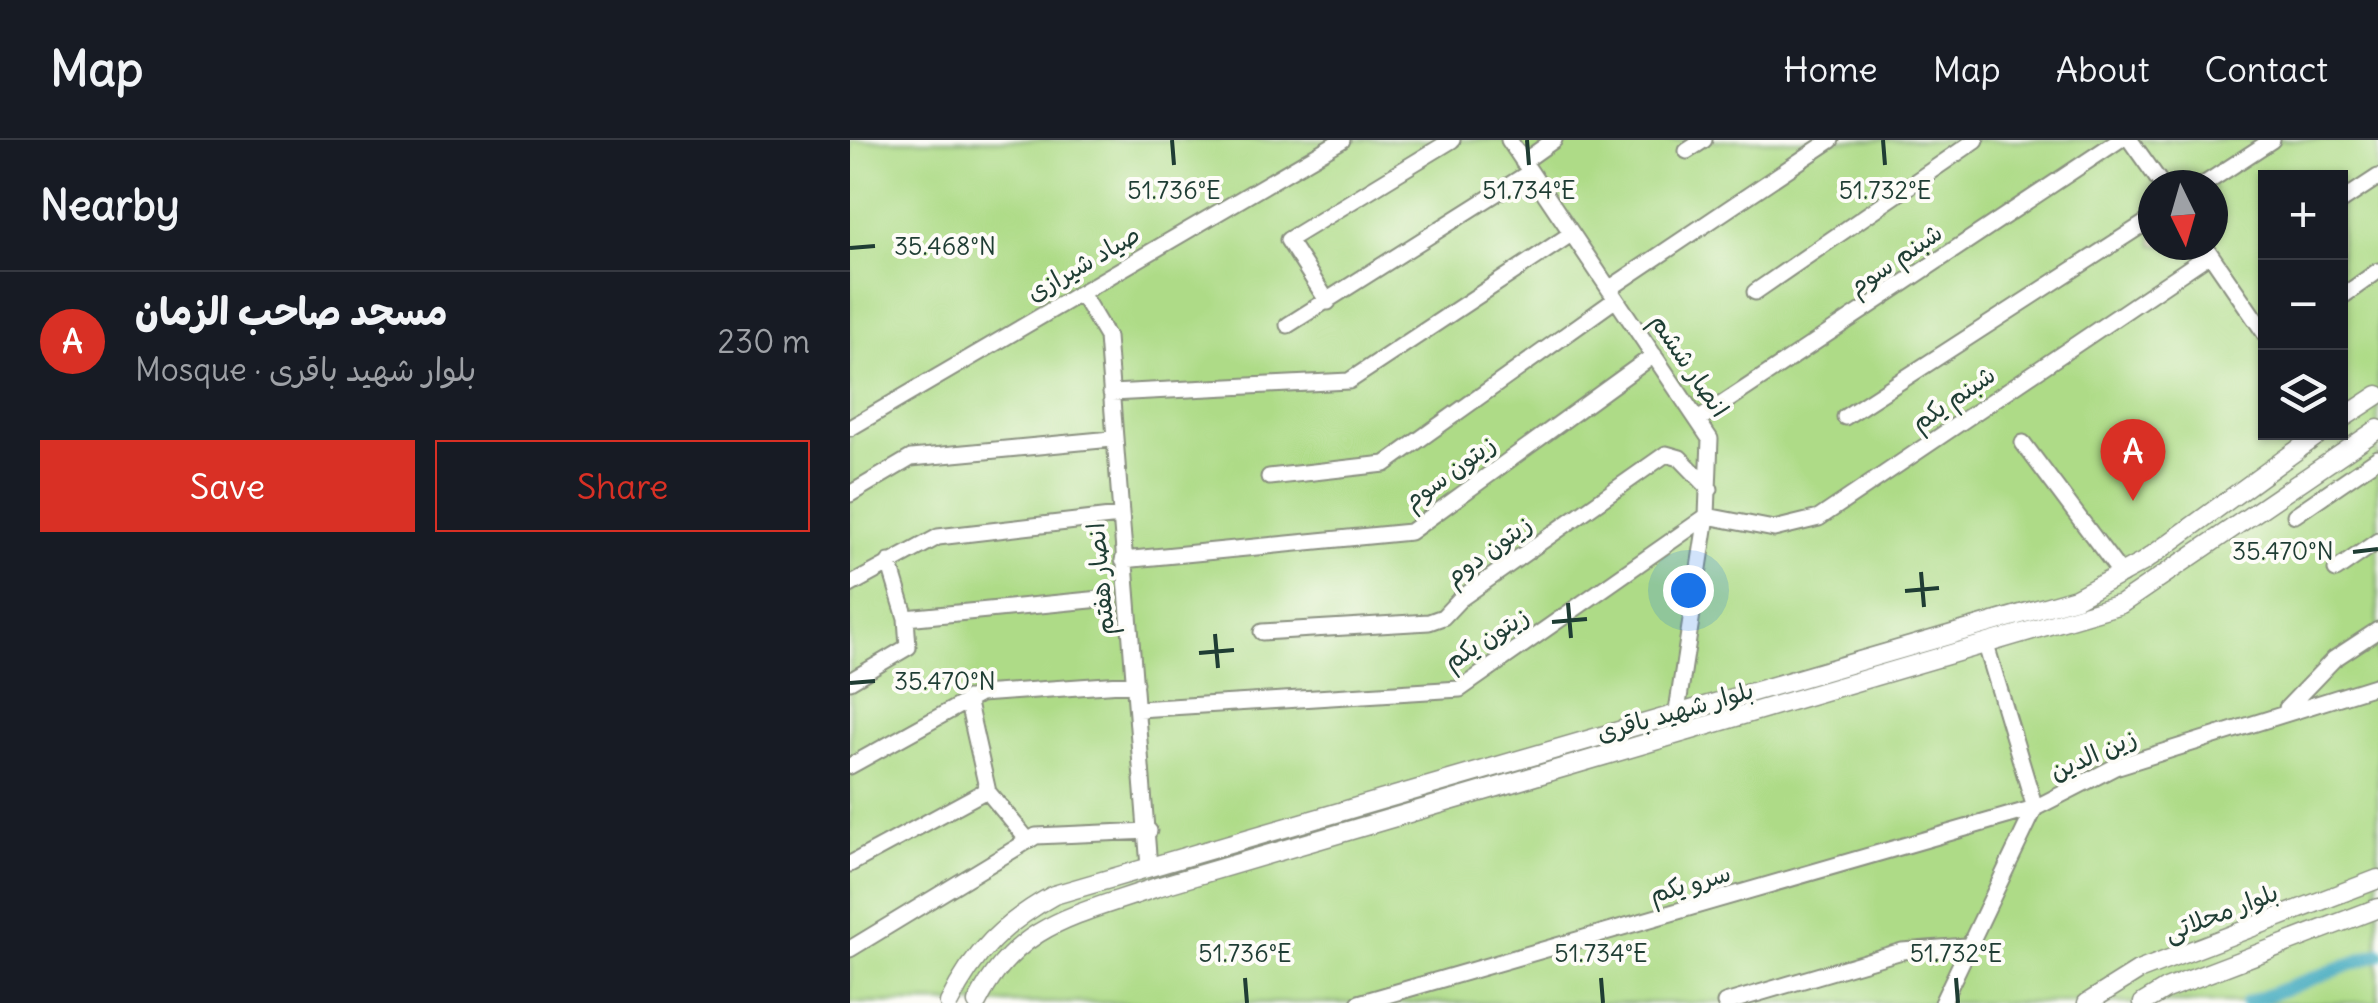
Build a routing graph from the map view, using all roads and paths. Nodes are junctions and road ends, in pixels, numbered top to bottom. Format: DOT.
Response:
graph roads {
  1 [pos="1342,140"];
  2 [pos="1452,140"];
  3 [pos="1509,140"];
  4 [pos="1554,140"];
  5 [pos="1704,140"];
  6 [pos="1830,140"];
  7 [pos="1976,140"];
  8 [pos="2119,140"];
  9 [pos="2130,140"];
  10 [pos="2272,140"];
  11 [pos="1687,151"];
  12 [pos="1526,167"];
  13 [pos="2151,170"];
  14 [pos="2226,170"];
  15 [pos="2378,177"];
  16 [pos="2348,197"];
  17 [pos="2138,228"];
  18 [pos="1572,234"];
  19 [pos="2193,260"];
  20 [pos="2214,260"];
  21 [pos="2378,271"];
  22 [pos="1755,292"];
  23 [pos="2348,292"];
  24 [pos="1081,293"];
  25 [pos="1613,294"];
  26 [pos="1328,302"];
  27 [pos="2258,323"];
  28 [pos="1288,325"];
  29 [pos="1654,355"];
  30 [pos="1111,393"];
  31 [pos="2378,395"];
  32 [pos="2348,415"];
  33 [pos="1845,416"];
  34 [pos="1698,420"];
  35 [pos="850,428"];
  36 [pos="2378,430"];
  37 [pos="1112,440"];
  38 [pos="2311,440"];
  39 [pos="2022,443"];
  40 [pos="2378,458"];
  41 [pos="1269,477"];
  42 [pos="1710,490"];
  43 [pos="850,494"];
  44 [pos="1119,516"];
  45 [pos="1707,516"];
  46 [pos="2295,516"];
  47 [pos="2378,541"];
  48 [pos="1124,560"];
  49 [pos="889,562"];
  50 [pos="2336,570"];
  51 [pos="2122,575"];
  52 [pos="850,585"];
  53 [pos="1101,598"];
  54 [pos="906,618"];
  55 [pos="2378,630"];
  56 [pos="1262,632"];
  57 [pos="1986,645"];
  58 [pos="850,681"];
  59 [pos="1135,682"];
  60 [pos="2378,685"];
  61 [pos="967,699"];
  62 [pos="1138,710"];
  63 [pos="1678,711"];
  64 [pos="2285,711"];
  65 [pos="1682,735"];
  66 [pos="850,766"];
  67 [pos="988,792"];
  68 [pos="2035,808"];
  69 [pos="1149,831"];
  70 [pos="1028,840"];
  71 [pos="850,864"];
  72 [pos="1149,867"];
  73 [pos="2378,879"];
  74 [pos="2378,908"];
  75 [pos="1966,946"];
  76 [pos="850,948"];
  77 [pos="949,1003"];
  78 [pos="977,1003"];
  79 [pos="1359,1003"];
  80 [pos="1724,1003"];
  81 [pos="1942,1003"];
  82 [pos="2087,1003"];
  83 [pos="2142,1003"];
  1 -- 24 [label="street, صیاد شیرازی"];
  2 -- 26 [label="street"];
  3 -- 12 [label="street, انصار ششم"];
  4 -- 12 [label="street"];
  5 -- 11 [label="street"];
  6 -- 25 [label="street"];
  7 -- 22 [label="street"];
  8 -- 34 [label="street, شبنم سوم"];
  9 -- 13 [label="street"];
  10 -- 14 [label="street"];
  12 -- 18 [label="street, انصار ششم"];
  12 -- 26 [label="street"];
  15 -- 16 [label="street"];
  17 -- 33 [label="street"];
  18 -- 25 [label="street, انصار ششم"];
  18 -- 30 [label="street"];
  19 -- 45 [label="street, شبنم یکم"];
  20 -- 27 [label="street"];
  21 -- 23 [label="street"];
  24 -- 30 [label="street, انصار هفتم"];
  24 -- 35 [label="street, صیاد شیرازی"];
  25 -- 29 [label="street, انصار ششم"];
  25 -- 41 [label="street"];
  26 -- 28 [label="street"];
  29 -- 34 [label="street, انصار ششم"];
  29 -- 48 [label="street, زیتون سوم"];
  30 -- 37 [label="street, انصار هفتم"];
  31 -- 32 [label="street"];
  34 -- 42 [label="street, انصار ششم"];
  36 -- 57 [label="street, بلوار شهید باقری"];
  37 -- 43 [label="street"];
  37 -- 44 [label="street, انصار هفتم"];
  38 -- 51 [label="street, بلوار شهید باقری"];
  39 -- 51 [label="street"];
  40 -- 46 [label="street"];
  42 -- 45 [label="street, انصار ششم"];
  42 -- 56 [label="street, زیتون دوم"];
  44 -- 48 [label="street, انصار هفتم"];
  44 -- 49 [label="street"];
  45 -- 62 [label="street, زیتون یکم"];
  45 -- 63 [label="street, انصار ششم"];
  47 -- 50 [label="street"];
  48 -- 59 [label="street, انصار هفتم"];
  49 -- 52 [label="street"];
  49 -- 54 [label="street"];
  51 -- 63 [label="street, بلوار شهید باقری"];
  53 -- 54 [label="street"];
  54 -- 58 [label="street"];
  55 -- 64 [label="street"];
  57 -- 65 [label="street, بلوار شهید باقری"];
  57 -- 68 [label="street"];
  59 -- 61 [label="street"];
  59 -- 62 [label="street, انصار هفتم"];
  60 -- 64 [label="street, زین الدین"];
  61 -- 66 [label="street"];
  61 -- 67 [label="street"];
  62 -- 69 [label="street, انصار هفتم"];
  63 -- 65 [label="street"];
  63 -- 72 [label="street, بلوار شهید باقری"];
  64 -- 68 [label="street, زین الدین"];
  65 -- 78 [label="street, بلوار شهید باقری"];
  67 -- 70 [label="street"];
  67 -- 71 [label="street"];
  68 -- 75 [label="street, زین الدین"];
  68 -- 79 [label="street, سرو یکم"];
  69 -- 70 [label="street"];
  69 -- 72 [label="street, انصار هفتم"];
  70 -- 76 [label="street"];
  72 -- 77 [label="street, بلوار شهید باقری"];
  73 -- 82 [label="street, بلوار محلاتی"];
  74 -- 83 [label="street, بلوار محلاتی"];
  75 -- 80 [label="street"];
  75 -- 81 [label="street, زین الدین"];
}
